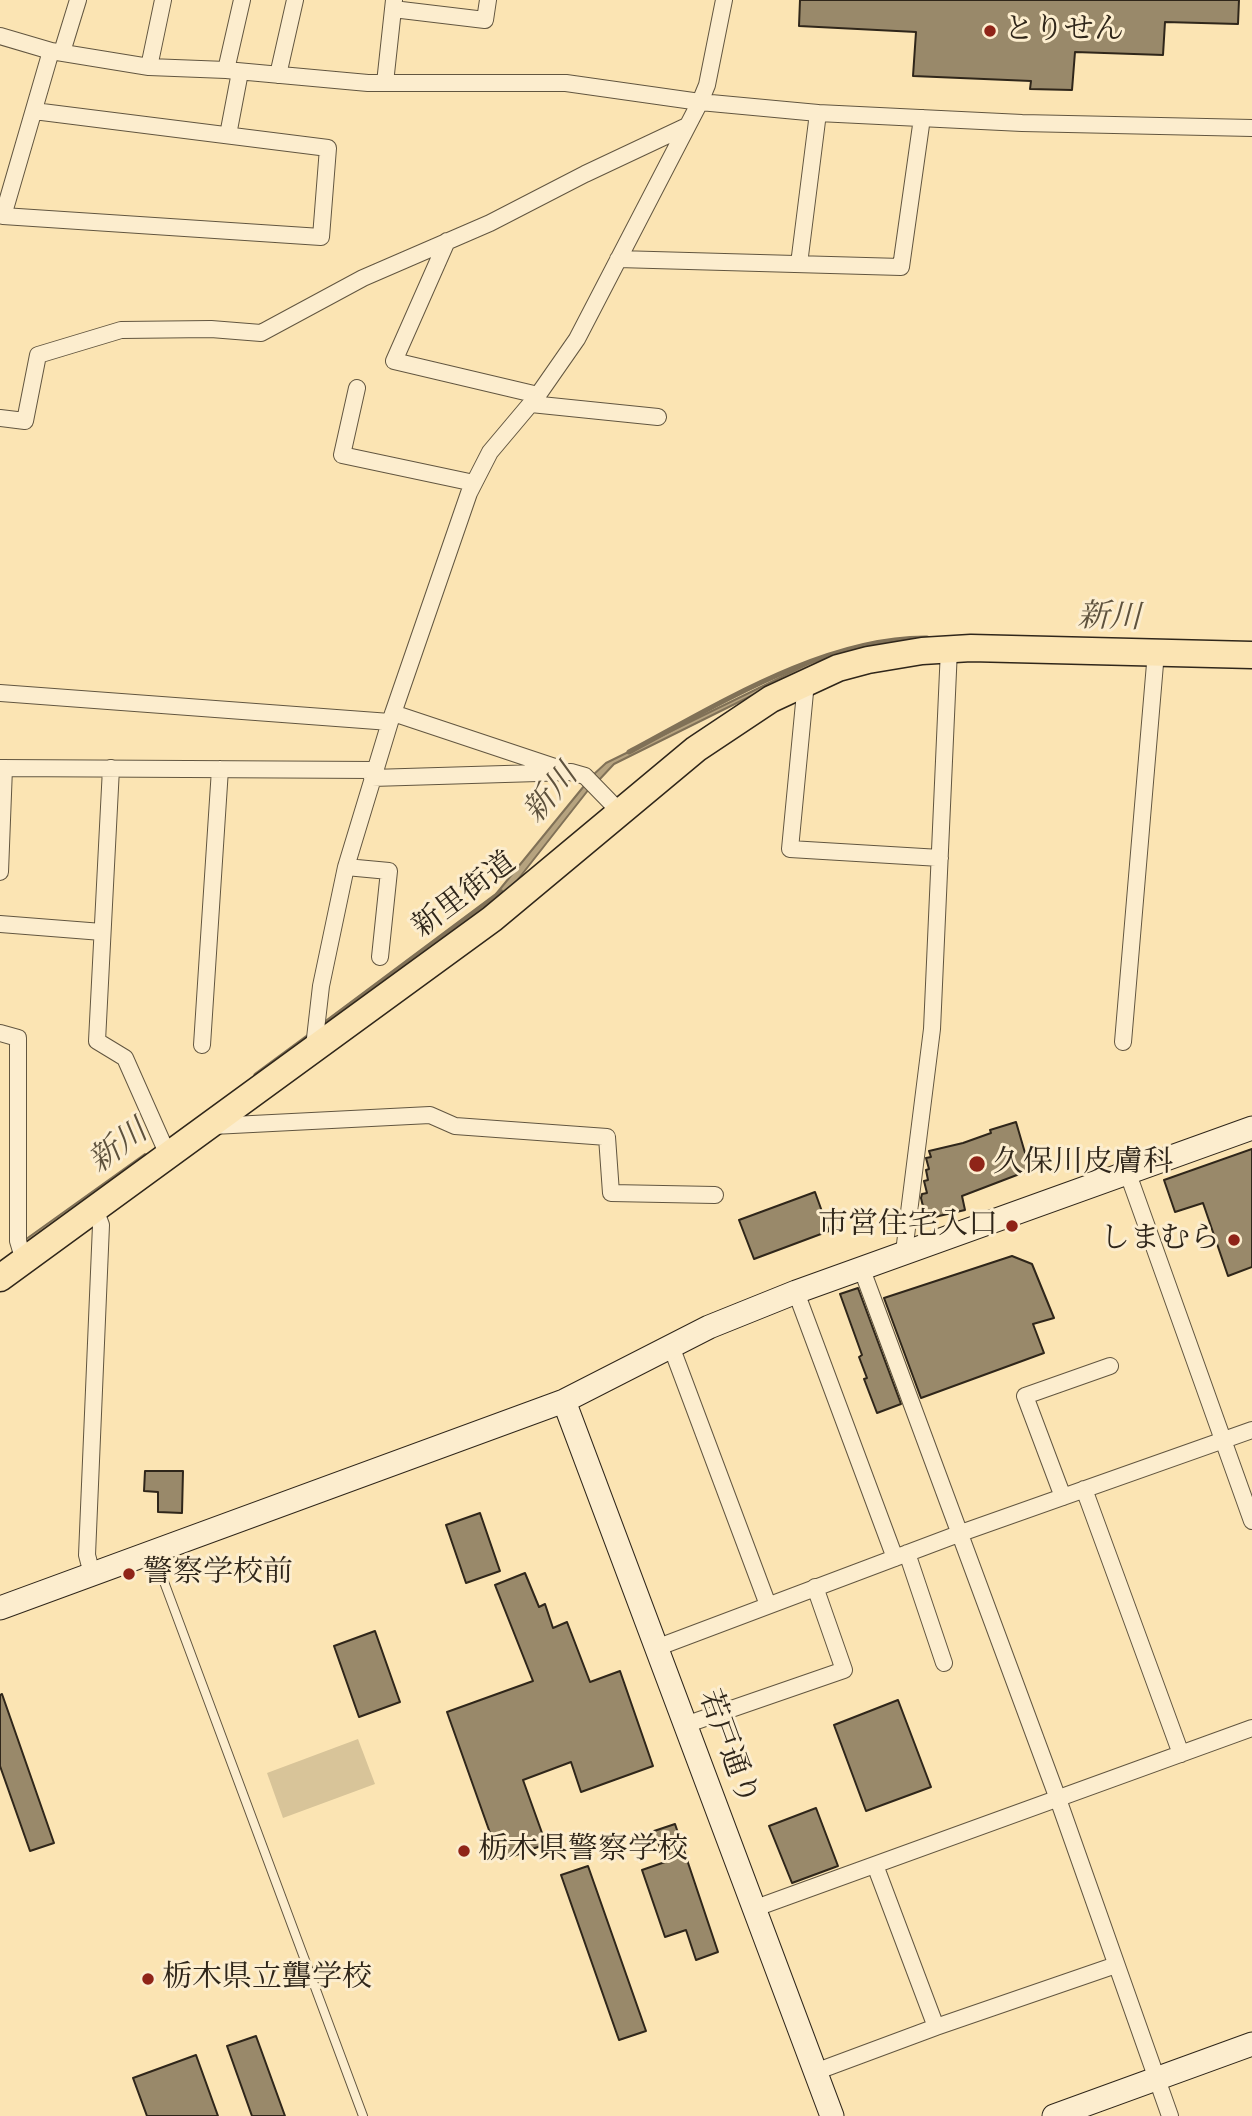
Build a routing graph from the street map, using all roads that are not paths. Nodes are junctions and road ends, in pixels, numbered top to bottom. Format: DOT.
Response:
graph roads {
  1 [pos="78,0"];
  2 [pos="163,0"];
  3 [pos="242,0"];
  4 [pos="295,0"];
  5 [pos="488,0"];
  6 [pos="724,0"];
  7 [pos="394,4"];
  8 [pos="0,36"];
  9 [pos="57,52"];
  10 [pos="149,66"];
  11 [pos="233,71"];
  12 [pos="278,75"];
  13 [pos="385,83"];
  14 [pos="700,102"];
  15 [pos="34,111"];
  16 [pos="818,113"];
  17 [pos="922,118"];
  18 [pos="687,126"];
  19 [pos="1252,128"];
  20 [pos="229,135"];
  21 [pos="447,242"];
  22 [pos="618,259"];
  23 [pos="799,264"];
  24 [pos="356,388"];
  25 [pos="535,400"];
  26 [pos="658,417"];
  27 [pos="0,418"];
  28 [pos="474,483"];
  29 [pos="949,649"];
  30 [pos="1156,652"];
  31 [pos="1252,655"];
  32 [pos="806,682"];
  33 [pos="0,693"];
  34 [pos="392,717"];
  35 [pos="2,768"];
  36 [pos="111,768"];
  37 [pos="220,769"];
  38 [pos="373,774"];
  39 [pos="578,774"];
  40 [pos="620,812"];
  41 [pos="940,858"];
  42 [pos="346,867"];
  43 [pos="0,872"];
  44 [pos="0,924"];
  45 [pos="102,932"];
  46 [pos="380,957"];
  47 [pos="0,1033"];
  48 [pos="1123,1042"];
  49 [pos="315,1044"];
  50 [pos="202,1045"];
  51 [pos="0,1082"];
  52 [pos="17,1083"];
  53 [pos="207,1126"];
  54 [pos="1252,1128"];
  55 [pos="165,1148"];
  56 [pos="1127,1171"];
  57 [pos="715,1195"];
  58 [pos="95,1209"];
  59 [pos="21,1251"];
  60 [pos="904,1252"];
  61 [pos="861,1267"];
  62 [pos="0,1278"];
  63 [pos="796,1292"];
  64 [pos="671,1346"];
  65 [pos="1110,1366"];
  66 [pos="564,1401"];
  67 [pos="1252,1430"];
  68 [pos="1223,1440"];
  69 [pos="1084,1489"];
  70 [pos="1063,1496"];
  71 [pos="1252,1521"];
  72 [pos="961,1532"];
  73 [pos="153,1552"];
  74 [pos="901,1556"];
  75 [pos="92,1574"];
  76 [pos="815,1587"];
  77 [pos="768,1605"];
  78 [pos="0,1608"];
  79 [pos="656,1648"];
  80 [pos="944,1663"];
  81 [pos="685,1725"];
  82 [pos="1252,1728"];
  83 [pos="1181,1754"];
  84 [pos="1058,1798"];
  85 [pos="875,1865"];
  86 [pos="753,1909"];
  87 [pos="1116,1965"];
  88 [pos="936,2027"];
  89 [pos="1252,2044"];
  90 [pos="815,2072"];
  91 [pos="1156,2079"];
  92 [pos="363,2116"];
  93 [pos="832,2116"];
  94 [pos="1054,2116"];
  95 [pos="1170,2116"];
  1 -- 9 [label="street"];
  2 -- 10 [label="street"];
  3 -- 11 [label="street"];
  4 -- 12 [label="street"];
  5 -- 7 [label="street"];
  6 -- 14 [label="street"];
  7 -- 13 [label="street"];
  8 -- 9 [label="street"];
  9 -- 10 [label="street"];
  9 -- 15 [label="street"];
  10 -- 11 [label="street"];
  11 -- 12 [label="street"];
  11 -- 20 [label="street"];
  12 -- 13 [label="street"];
  13 -- 14 [label="street"];
  14 -- 16 [label="street"];
  14 -- 18 [label="street"];
  15 -- 20 [label="street"];
  15 -- 20 [label="street"];
  16 -- 17 [label="street"];
  16 -- 23 [label="street"];
  17 -- 19 [label="street"];
  17 -- 23 [label="street"];
  18 -- 21 [label="street"];
  18 -- 22 [label="street"];
  21 -- 25 [label="street"];
  21 -- 27 [label="street"];
  22 -- 23 [label="street"];
  22 -- 25 [label="street"];
  24 -- 28 [label="street"];
  25 -- 26 [label="street"];
  25 -- 28 [label="street"];
  28 -- 34 [label="street"];
  29 -- 30 [label="main road, 新里街道"];
  29 -- 32 [label="main road, 新里街道"];
  29 -- 41 [label="street"];
  30 -- 31 [label="main road, 新里街道"];
  30 -- 48 [label="street"];
  32 -- 40 [label="main road, 新里街道"];
  32 -- 41 [label="street"];
  33 -- 34 [label="street"];
  34 -- 38 [label="street"];
  34 -- 39 [label="street"];
  35 -- 36 [label="street"];
  35 -- 43 [label="street"];
  36 -- 37 [label="street"];
  36 -- 45 [label="street"];
  37 -- 38 [label="street"];
  37 -- 50 [label="street"];
  38 -- 39 [label="street"];
  38 -- 42 [label="street"];
  39 -- 40 [label="street"];
  40 -- 49 [label="main road, 新里街道"];
  41 -- 60 [label="street"];
  42 -- 46 [label="street"];
  42 -- 49 [label="street"];
  44 -- 45 [label="street"];
  45 -- 55 [label="street"];
  47 -- 52 [label="street"];
  49 -- 53 [label="main road, 新里街道"];
  51 -- 52 [label="street"];
  52 -- 59 [label="street"];
  53 -- 55 [label="main road, 新里街道"];
  53 -- 57 [label="street"];
  54 -- 56 [label="street"];
  55 -- 58 [label="main road, 新里街道"];
  56 -- 60 [label="street"];
  56 -- 68 [label="street"];
  58 -- 59 [label="main road, 新里街道"];
  58 -- 75 [label="street"];
  59 -- 62 [label="main road, 新里街道"];
  60 -- 61 [label="street"];
  61 -- 63 [label="street"];
  61 -- 72 [label="street"];
  63 -- 64 [label="street"];
  63 -- 74 [label="street"];
  64 -- 66 [label="street"];
  64 -- 77 [label="street"];
  65 -- 70 [label="street"];
  66 -- 73 [label="street"];
  66 -- 79 [label="street, 若戸通り"];
  67 -- 68 [label="street"];
  68 -- 69 [label="street"];
  68 -- 71 [label="street"];
  69 -- 70 [label="street"];
  69 -- 83 [label="street"];
  70 -- 72 [label="street"];
  72 -- 74 [label="street"];
  72 -- 84 [label="street"];
  73 -- 75 [label="street"];
  73 -- 92 [label="lane"];
  74 -- 76 [label="street"];
  74 -- 80 [label="street"];
  75 -- 78 [label="street"];
  76 -- 77 [label="street"];
  76 -- 81 [label="street"];
  77 -- 79 [label="street"];
  79 -- 81 [label="street, 若戸通り"];
  81 -- 86 [label="street, 若戸通り"];
  82 -- 83 [label="street"];
  83 -- 84 [label="street"];
  84 -- 85 [label="street"];
  84 -- 87 [label="street"];
  85 -- 86 [label="street"];
  85 -- 88 [label="street"];
  86 -- 90 [label="street, 若戸通り"];
  87 -- 88 [label="street"];
  87 -- 91 [label="street"];
  88 -- 90 [label="street"];
  89 -- 91 [label="street"];
  90 -- 93 [label="street, 若戸通り"];
  91 -- 94 [label="street"];
  91 -- 95 [label="street"];
}
